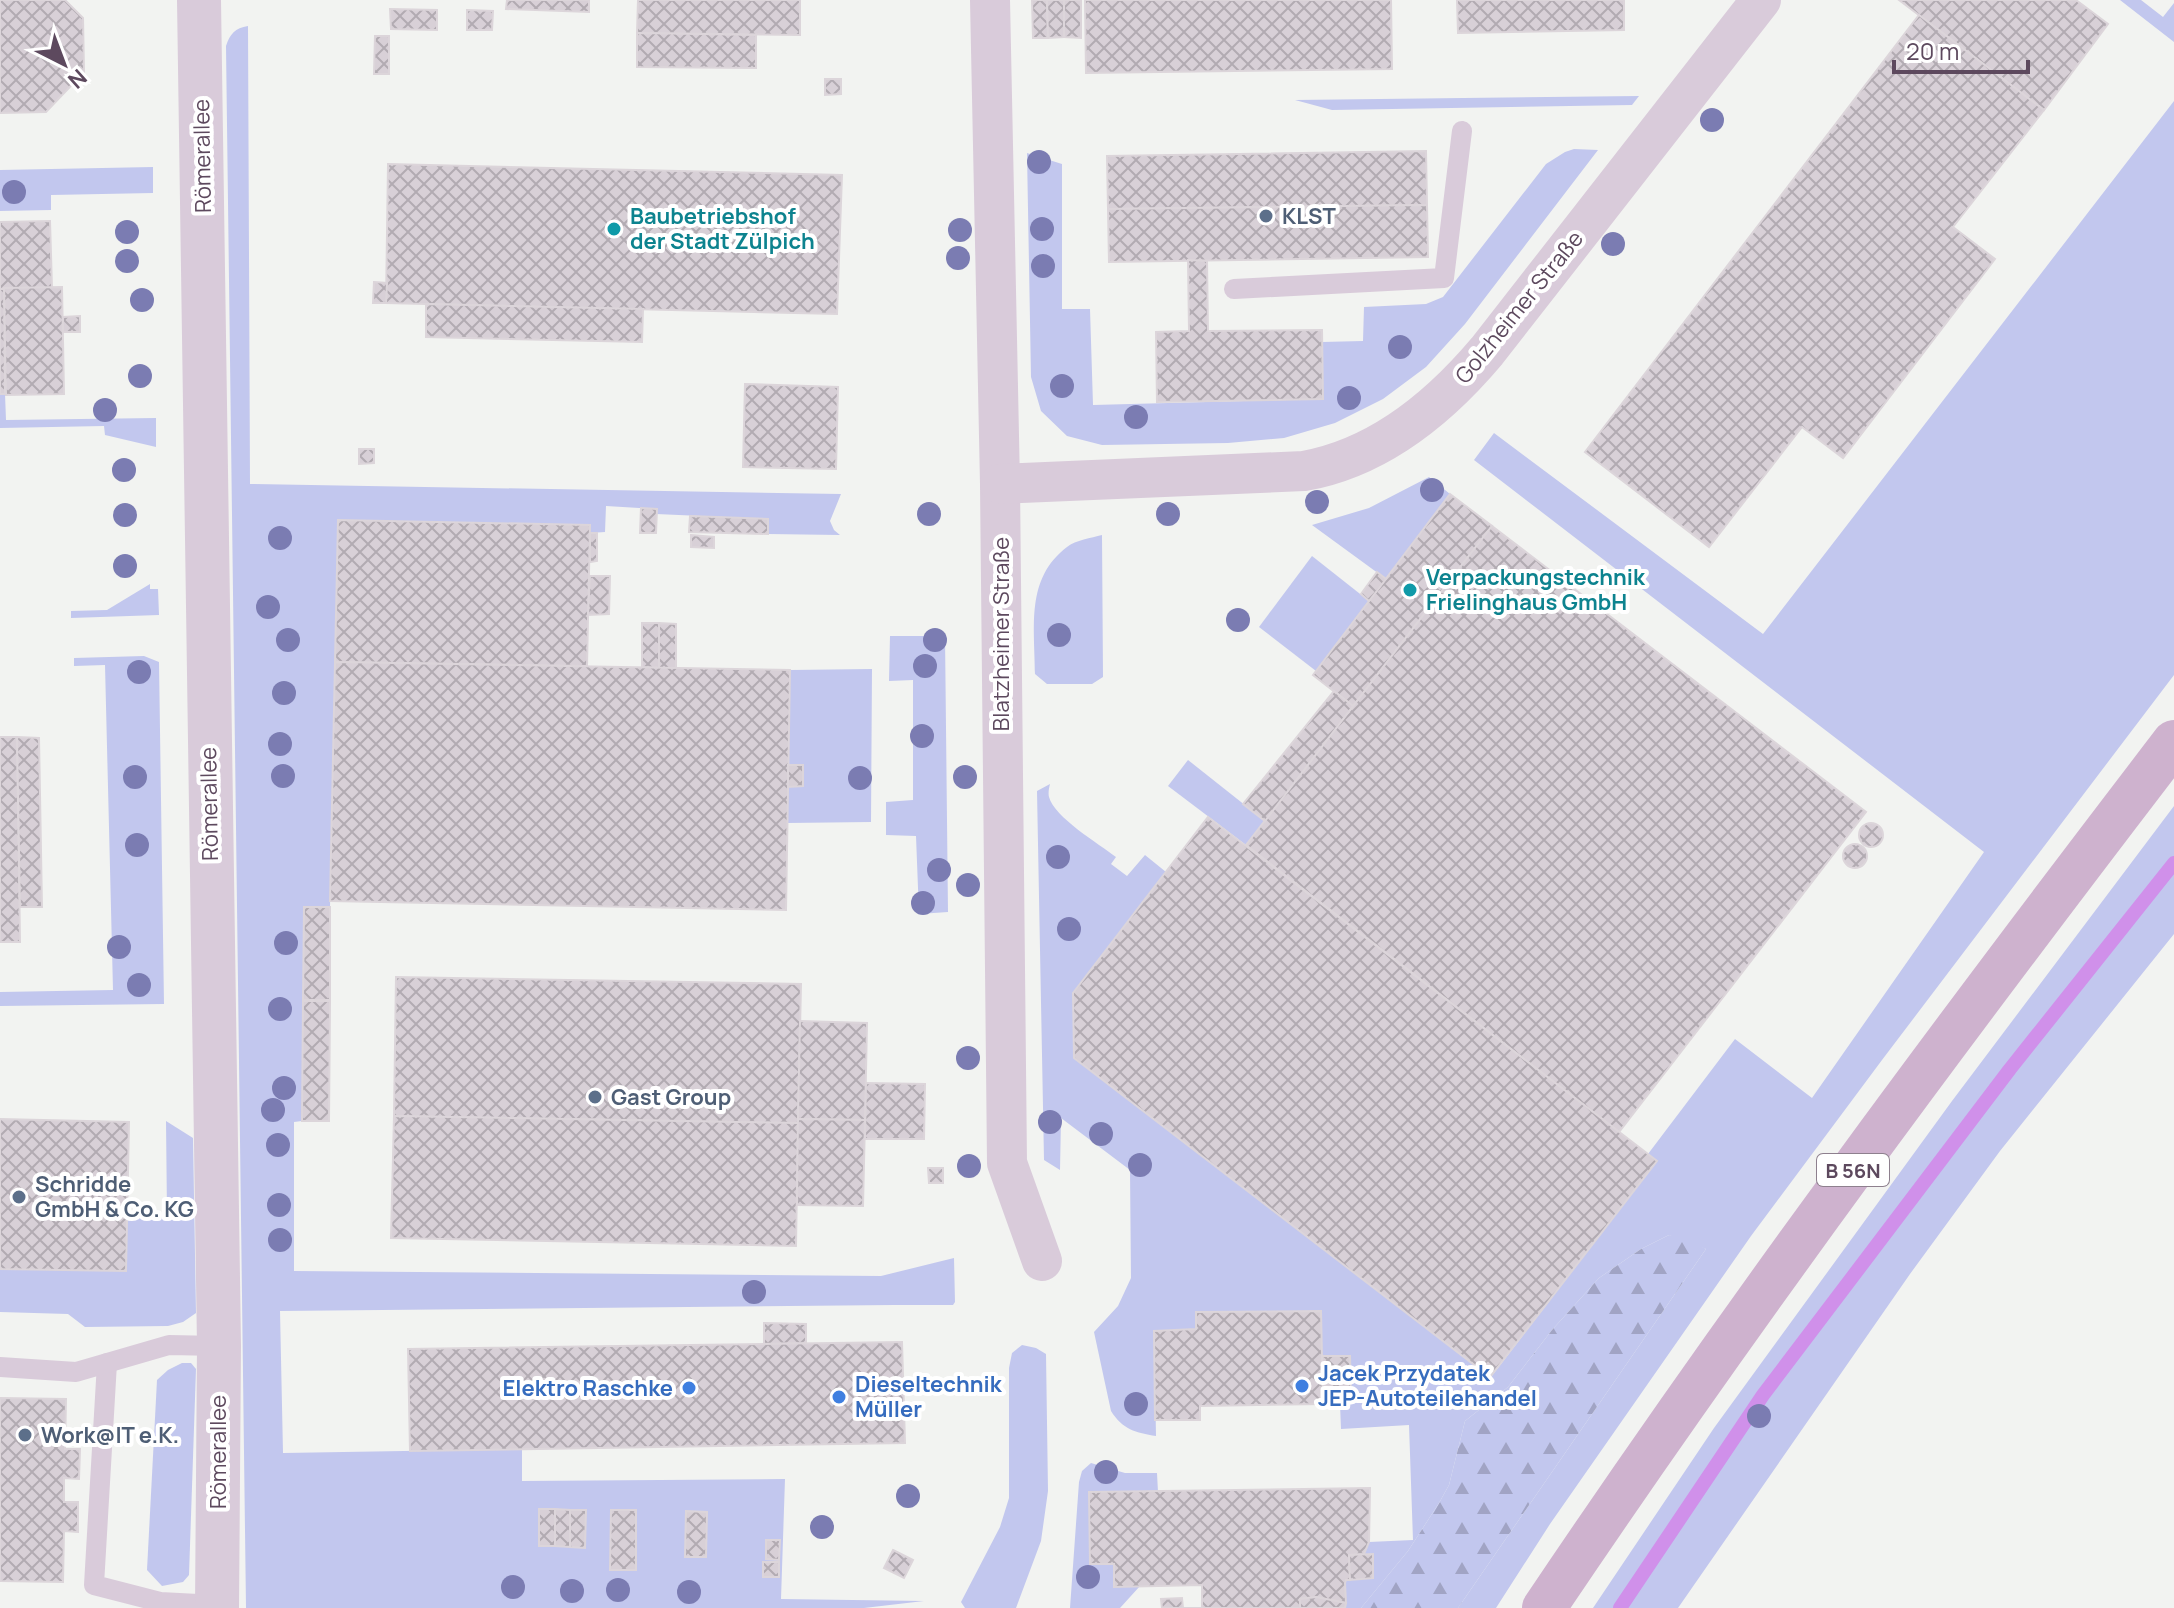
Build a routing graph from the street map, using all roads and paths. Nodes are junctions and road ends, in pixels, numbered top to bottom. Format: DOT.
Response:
graph roads {
  1 [pos="199,0"];
  2 [pos="990,0"];
  3 [pos="1761,0"];
  4 [pos="1462,131"];
  5 [pos="1234,289"];
  6 [pos="1000,484"];
  7 [pos="2174,742"];
  8 [pos="1042,1261"];
  9 [pos="219,1346"];
  10 [pos="107,1363"];
  11 [pos="0,1367"];
  12 [pos="217,1607"];
  13 [pos="1544,1608"];
  1 -- 9 [label="street, Römerallee"];
  2 -- 6 [label="street, Blatzheimer Straße"];
  3 -- 6 [label="street, Golzheimer Straße"];
  4 -- 5 [label="lane"];
  6 -- 8 [label="street, Blatzheimer Straße"];
  7 -- 13 [label="main road, B 56N"];
  9 -- 10 [label="lane"];
  9 -- 12 [label="street, Römerallee"];
  10 -- 11 [label="lane"];
  10 -- 12 [label="lane"];
}
